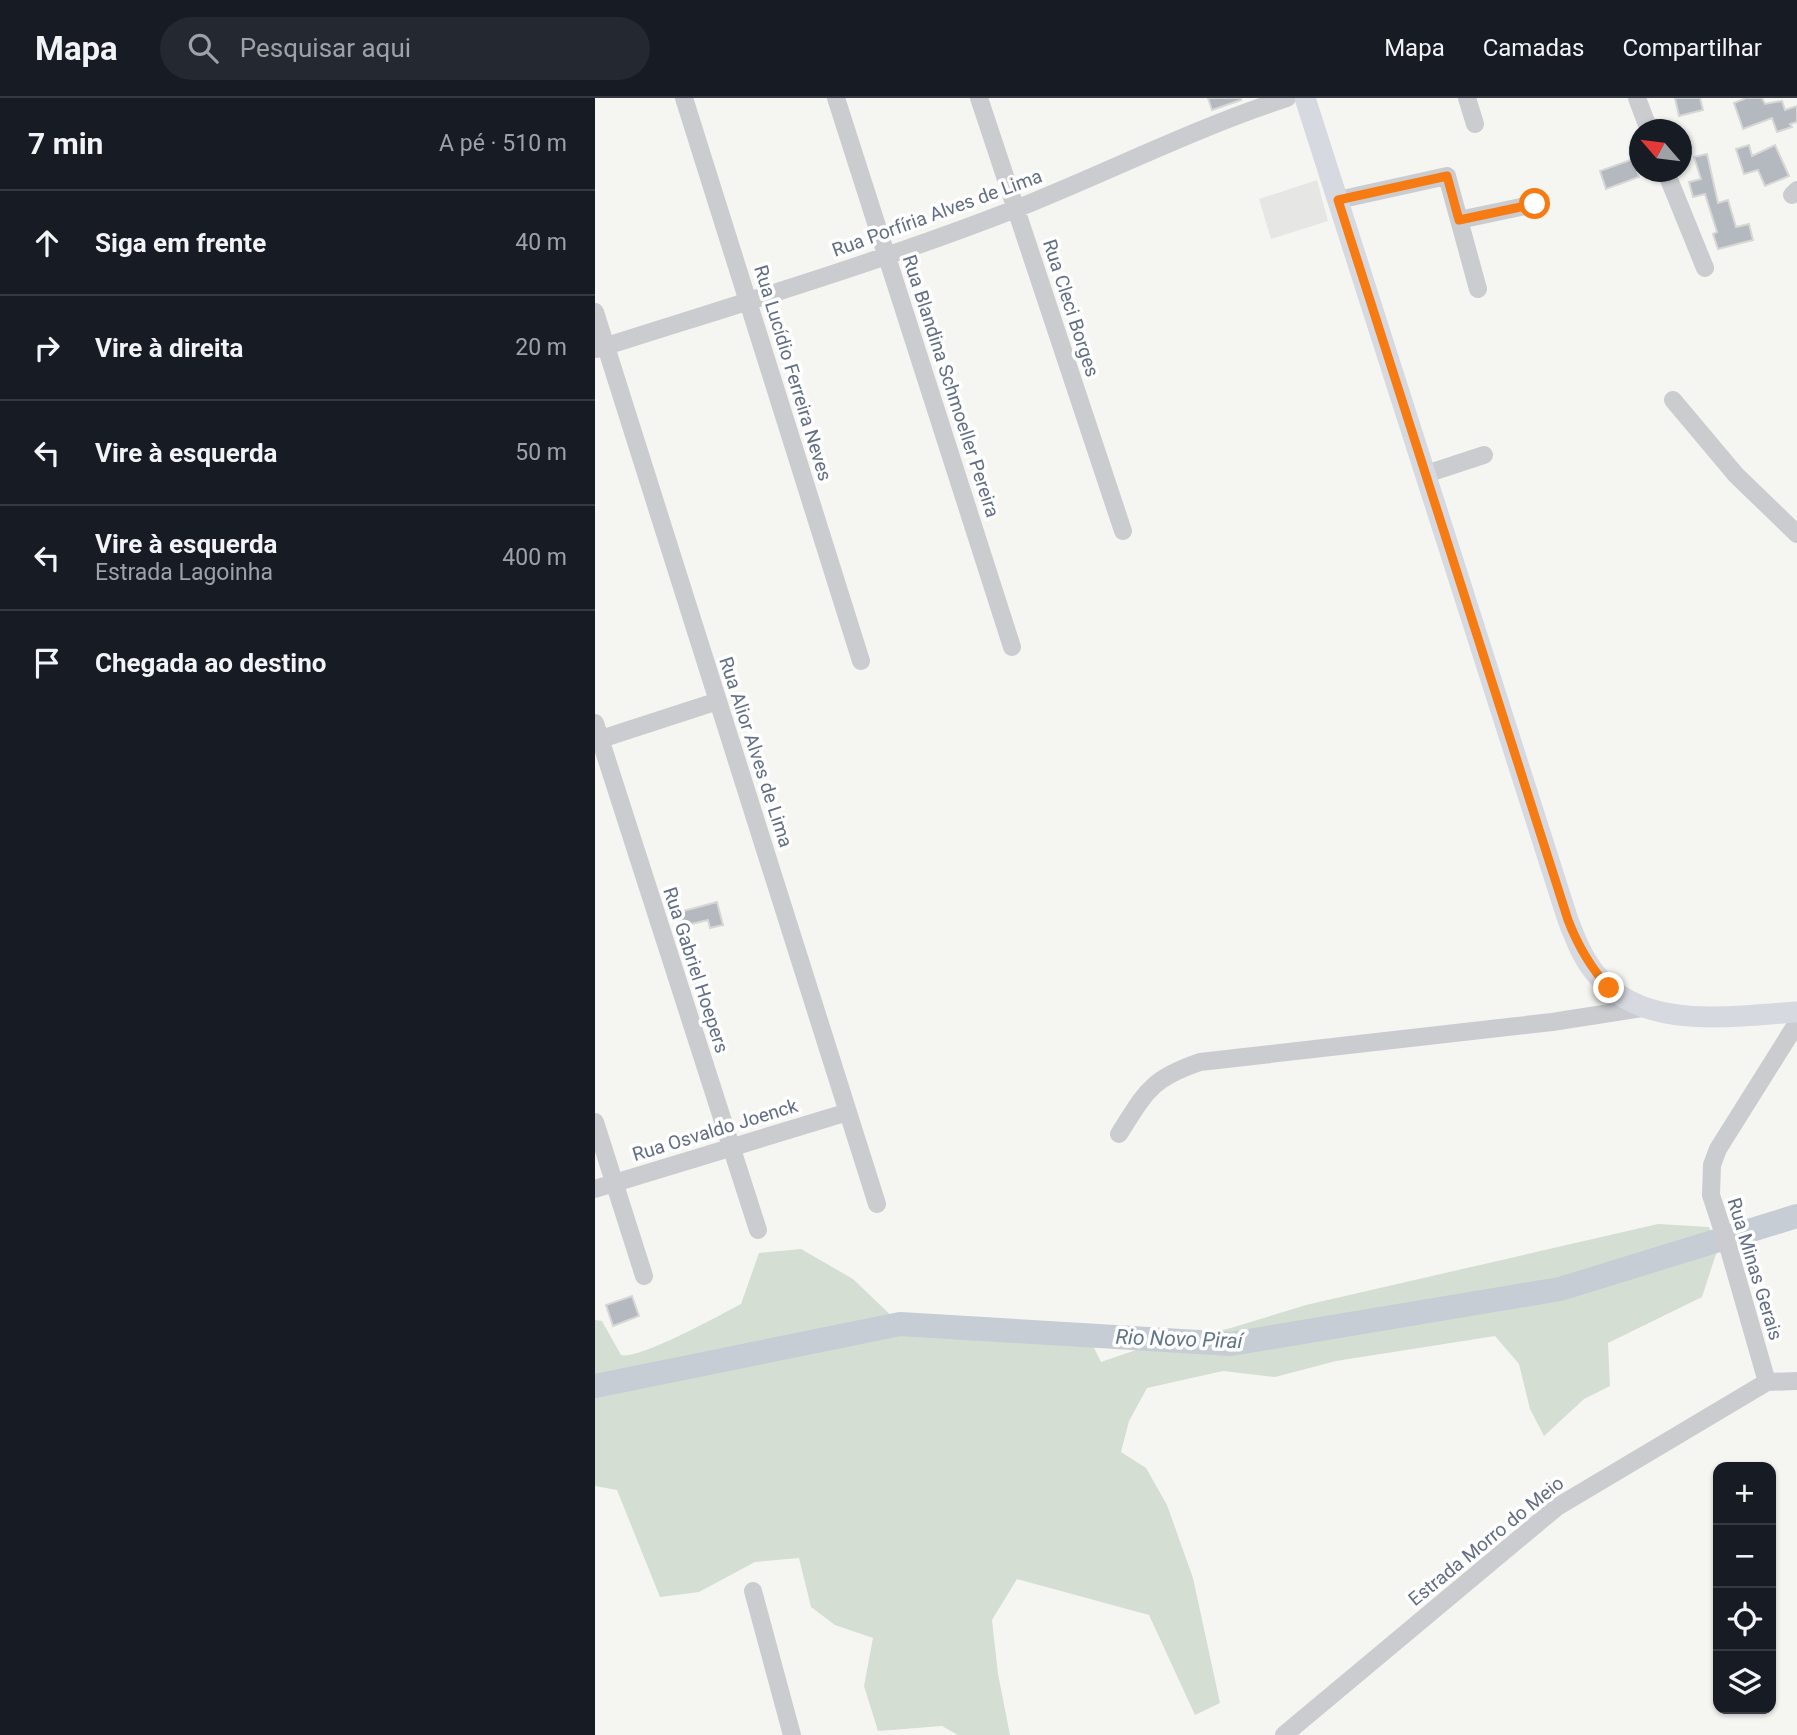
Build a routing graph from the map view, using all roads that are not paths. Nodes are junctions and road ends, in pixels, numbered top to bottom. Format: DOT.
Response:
graph roads {
  1 [pos="684,98"];
  2 [pos="836,98"];
  3 [pos="979,98"];
  4 [pos="1287,98"];
  5 [pos="1305,98"];
  6 [pos="1467,98"];
  7 [pos="1637,98"];
  8 [pos="1645,119"];
  9 [pos="1475,124"];
  10 [pos="1670,182"];
  11 [pos="1338,200"];
  12 [pos="1535,204"];
  13 [pos="1016,209"];
  14 [pos="1459,220"];
  15 [pos="887,255"];
  16 [pos="1705,268"];
  17 [pos="1478,289"];
  18 [pos="748,301"];
  19 [pos="595,312"];
  20 [pos="601,348"];
  21 [pos="1673,400"];
  22 [pos="1484,455"];
  23 [pos="1426,474"];
  24 [pos="1123,531"];
  25 [pos="1797,534"];
  26 [pos="1012,647"];
  27 [pos="861,661"];
  28 [pos="718,701"];
  29 [pos="597,735"];
  30 [pos="1642,1007"];
  31 [pos="1797,1012"];
  32 [pos="1797,1023"];
  33 [pos="848,1112"];
  34 [pos="595,1122"];
  35 [pos="1119,1135"];
  36 [pos="731,1147"];
  37 [pos="614,1183"];
  38 [pos="595,1189"];
  39 [pos="877,1204"];
  40 [pos="758,1230"];
  41 [pos="645,1276"];
  42 [pos="1797,1381"];
  43 [pos="1767,1382"];
  44 [pos="753,1591"];
  45 [pos="792,1735"];
  46 [pos="1284,1735"];
  1 -- 18 [label="street, Rua Lucídio Ferreira Neves"];
  2 -- 15 [label="street, Rua Blandina Schmoeller Pereira"];
  3 -- 13 [label="street, Rua Cleci Borges"];
  4 -- 13 [label="street, Rua Porfíria Alves de Lima"];
  5 -- 11 [label="main road"];
  6 -- 9 [label="street"];
  7 -- 8 [label="street"];
  10 -- 16 [label="street"];
  11 -- 14 [label="street"];
  11 -- 23 [label="main road"];
  12 -- 14 [label="street"];
  13 -- 15 [label="street, Rua Porfíria Alves de Lima"];
  13 -- 24 [label="street, Rua Cleci Borges"];
  14 -- 17 [label="street"];
  15 -- 18 [label="street, Rua Porfíria Alves de Lima"];
  15 -- 26 [label="street, Rua Blandina Schmoeller Pereira"];
  18 -- 20 [label="street, Rua Porfíria Alves de Lima"];
  18 -- 27 [label="street, Rua Lucídio Ferreira Neves"];
  19 -- 20 [label="street, Rua Alior Alves de Lima"];
  20 -- 28 [label="street, Rua Alior Alves de Lima"];
  21 -- 25 [label="street"];
  22 -- 23 [label="street"];
  23 -- 30 [label="main road"];
  28 -- 29 [label="street"];
  28 -- 33 [label="street, Rua Alior Alves de Lima"];
  29 -- 36 [label="street, Rua Gabriel Hoepers"];
  30 -- 31 [label="main road"];
  30 -- 35 [label="street"];
  32 -- 43 [label="street, Rua Minas Gerais"];
  33 -- 36 [label="street, Rua Osvaldo Joenck"];
  33 -- 39 [label="street, Rua Alior Alves de Lima"];
  34 -- 37 [label="street"];
  36 -- 37 [label="street, Rua Osvaldo Joenck"];
  36 -- 40 [label="street, Rua Gabriel Hoepers"];
  37 -- 38 [label="street, Rua Osvaldo Joenck"];
  37 -- 41 [label="street"];
  42 -- 43 [label="street"];
  43 -- 46 [label="street, Estrada Morro do Meio"];
  44 -- 45 [label="street"];
}
